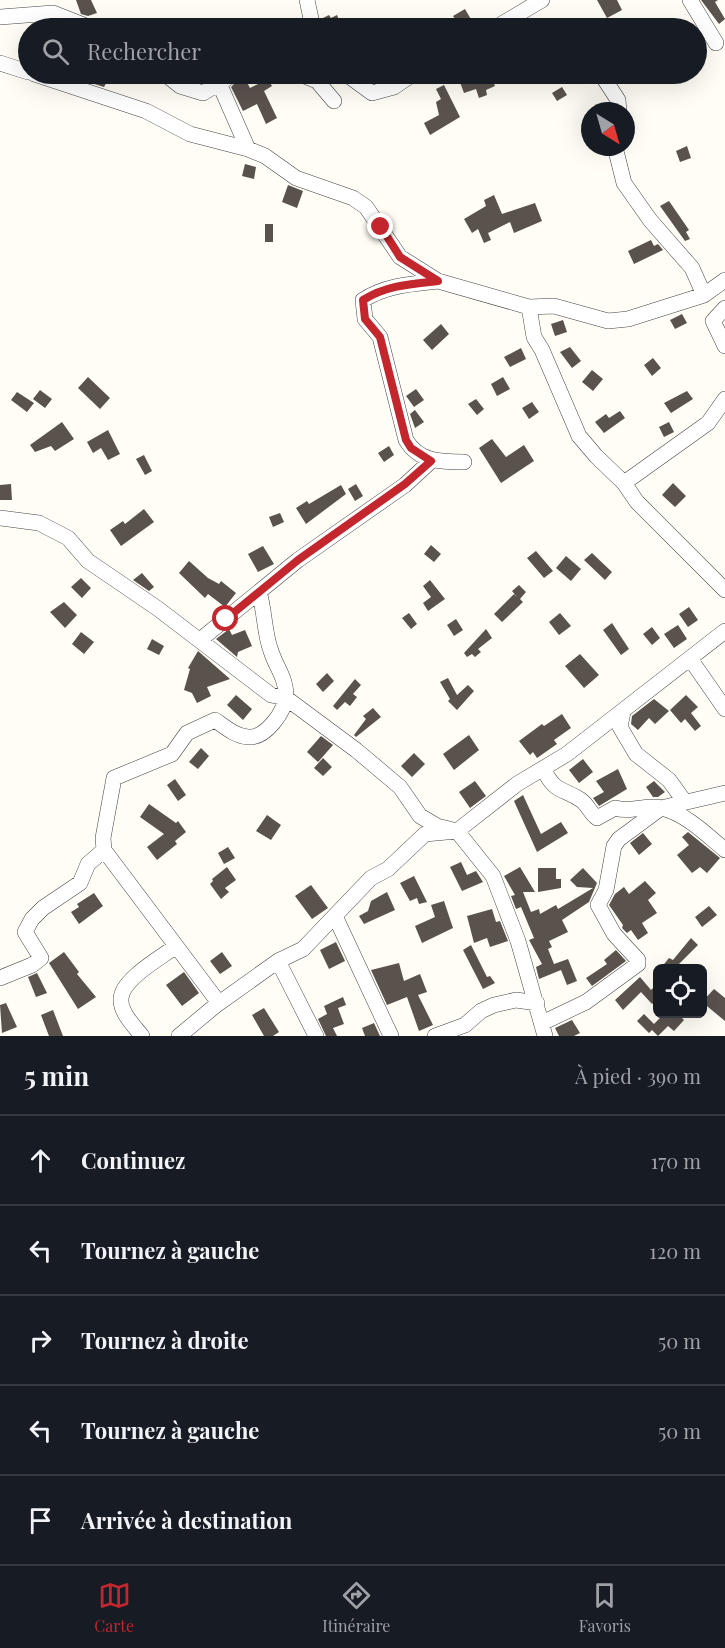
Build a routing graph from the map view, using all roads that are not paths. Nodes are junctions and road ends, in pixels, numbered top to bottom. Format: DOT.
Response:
graph roads {
  1 [pos="307,0"];
  2 [pos="542,0"];
  3 [pos="690,0"];
  4 [pos="49,7"];
  5 [pos="0,17"];
  6 [pos="71,18"];
  7 [pos="307,18"];
  8 [pos="512,18"];
  9 [pos="701,18"];
  10 [pos="707,27"];
  11 [pos="717,43"];
  12 [pos="0,63"];
  13 [pos="18,68"];
  14 [pos="18,71"];
  15 [pos="0,72"];
  16 [pos="66,84"];
  17 [pos="178,84"];
  18 [pos="211,84"];
  19 [pos="219,84"];
  20 [pos="320,84"];
  21 [pos="359,84"];
  22 [pos="398,84"];
  23 [pos="608,84"];
  24 [pos="334,101"];
  25 [pos="618,102"];
  26 [pos="248,149"];
  27 [pos="617,156"];
  28 [pos="725,280"];
  29 [pos="438,281"];
  30 [pos="704,295"];
  31 [pos="529,307"];
  32 [pos="725,308"];
  33 [pos="725,346"];
  34 [pos="725,399"];
  35 [pos="431,461"];
  36 [pos="464,462"];
  37 [pos="624,483"];
  38 [pos="0,518"];
  39 [pos="725,590"];
  40 [pos="259,592"];
  41 [pos="725,631"];
  42 [pos="200,640"];
  43 [pos="691,660"];
  44 [pos="286,698"];
  45 [pos="725,709"];
  46 [pos="623,712"];
  47 [pos="543,770"];
  48 [pos="725,793"];
  49 [pos="685,802"];
  50 [pos="662,807"];
  51 [pos="457,831"];
  52 [pos="104,850"];
  53 [pos="725,850"];
  54 [pos="335,916"];
  55 [pos="175,947"];
  56 [pos="278,962"];
  57 [pos="0,978"];
  58 [pos="219,1003"];
  59 [pos="537,1004"];
  60 [pos="543,1030"];
  61 [pos="142,1036"];
  62 [pos="179,1036"];
  63 [pos="316,1036"];
  64 [pos="391,1036"];
  65 [pos="435,1036"];
  1 -- 7 [label="street"];
  2 -- 8 [label="street"];
  3 -- 9 [label="street"];
  4 -- 5 [label="street"];
  4 -- 6 [label="street"];
  10 -- 11 [label="street"];
  12 -- 13 [label="street"];
  14 -- 15 [label="street"];
  16 -- 26 [label="street"];
  17 -- 18 [label="street"];
  19 -- 26 [label="street"];
  20 -- 24 [label="street"];
  21 -- 22 [label="street"];
  23 -- 25 [label="street"];
  26 -- 29 [label="street"];
  27 -- 30 [label="street"];
  28 -- 30 [label="street"];
  29 -- 31 [label="street"];
  29 -- 35 [label="street"];
  30 -- 31 [label="street"];
  31 -- 37 [label="street"];
  32 -- 33 [label="street"];
  34 -- 37 [label="street"];
  35 -- 36 [label="street"];
  35 -- 40 [label="street"];
  37 -- 39 [label="street"];
  38 -- 42 [label="street"];
  40 -- 42 [label="street"];
  40 -- 44 [label="street"];
  41 -- 43 [label="street"];
  42 -- 44 [label="street"];
  43 -- 45 [label="street"];
  43 -- 46 [label="street"];
  44 -- 51 [label="street"];
  44 -- 52 [label="street"];
  46 -- 47 [label="street"];
  46 -- 49 [label="street"];
  47 -- 50 [label="street"];
  47 -- 51 [label="street"];
  48 -- 49 [label="street"];
  49 -- 50 [label="street"];
  50 -- 53 [label="street"];
  50 -- 60 [label="street"];
  51 -- 54 [label="street"];
  51 -- 59 [label="street"];
  52 -- 55 [label="street"];
  52 -- 57 [label="street"];
  54 -- 56 [label="street"];
  54 -- 64 [label="street"];
  55 -- 58 [label="street"];
  55 -- 61 [label="street"];
  56 -- 58 [label="street"];
  56 -- 63 [label="street"];
  58 -- 62 [label="street"];
  59 -- 60 [label="street"];
  59 -- 65 [label="street"];
}
